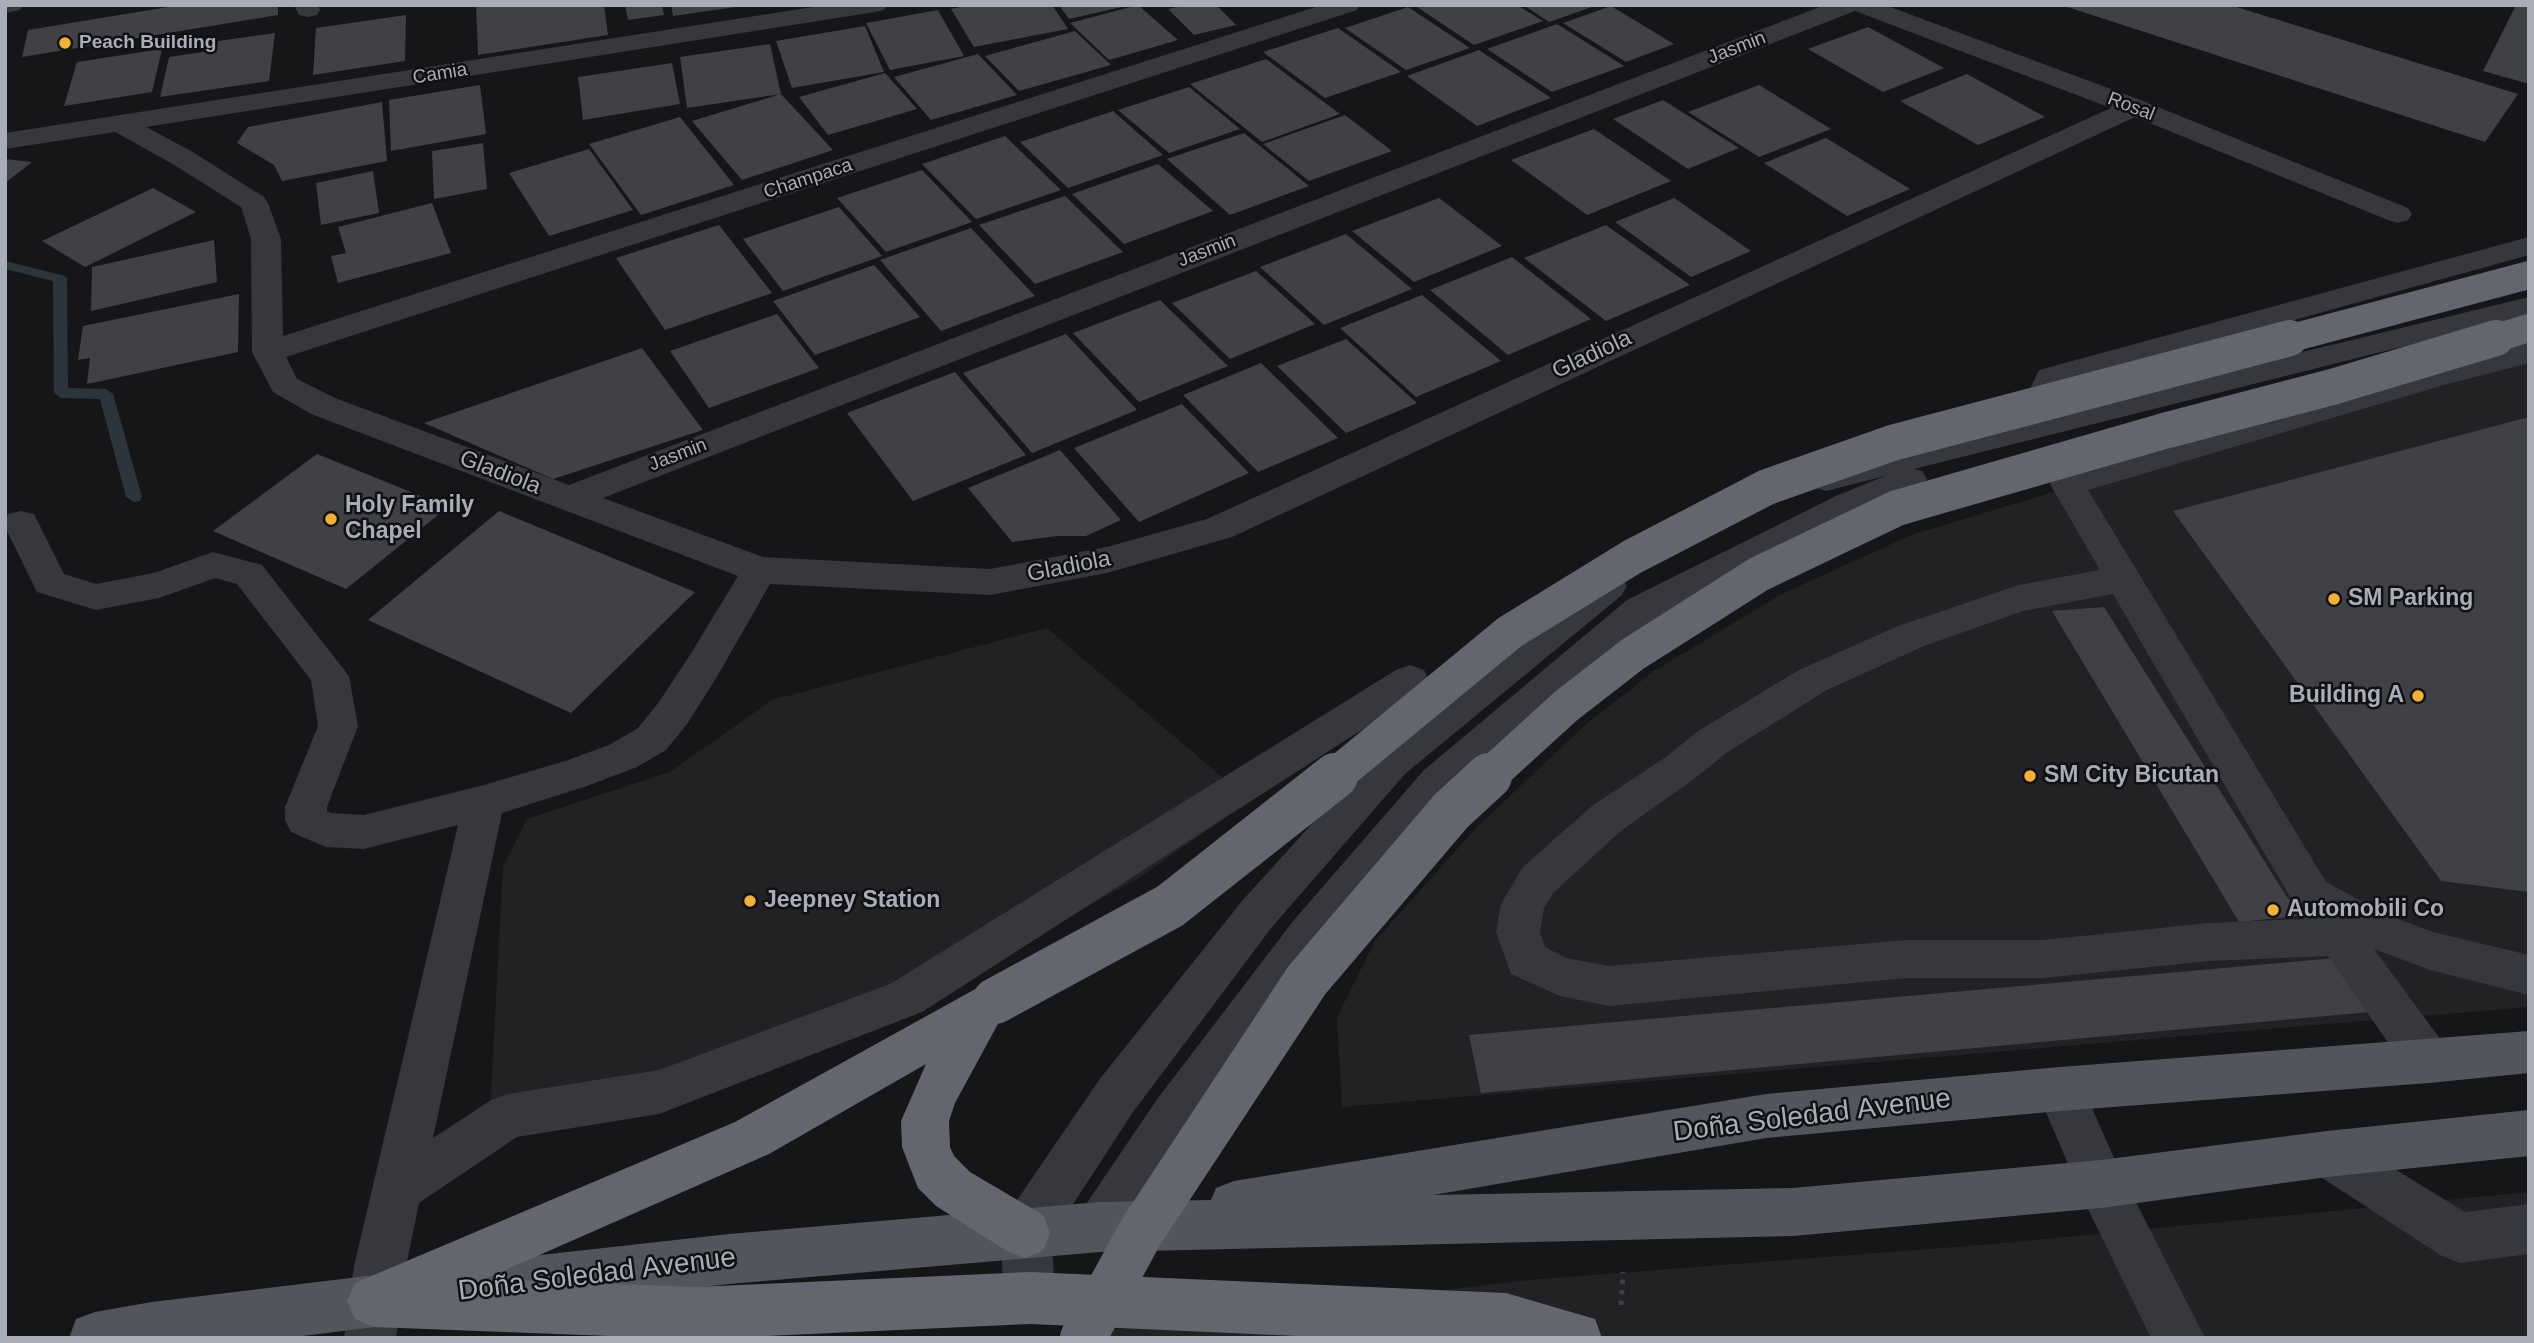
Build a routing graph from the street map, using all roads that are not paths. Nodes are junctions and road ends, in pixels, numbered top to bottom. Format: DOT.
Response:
graph roads {
  1 [pos="11,5"];
  2 [pos="875,5"];
  3 [pos="1348,5"];
  4 [pos="1848,5"];
  5 [pos="1862,5"];
  6 [pos="5,6"];
  7 [pos="1301,12"];
  8 [pos="2134,107"];
  9 [pos="122,125"];
  10 [pos="5,141"];
  11 [pos="2398,214"];
  12 [pos="2529,246"];
  13 [pos="2529,275"];
  14 [pos="2529,306"];
  15 [pos="2529,328"];
  16 [pos="268,352"];
  17 [pos="2529,353"];
  18 [pos="2027,432"];
  19 [pos="2067,484"];
  20 [pos="567,499"];
  21 [pos="22,523"];
  22 [pos="760,570"];
  23 [pos="2123,579"];
  24 [pos="1410,680"];
  25 [pos="484,802"];
  26 [pos="2308,891"];
  27 [pos="2340,936"];
  28 [pos="2529,975"];
  29 [pos="989,1004"];
  30 [pos="2529,1052"];
  31 [pos="2429,1062"];
  32 [pos="2060,1089"];
  33 [pos="2529,1133"];
  34 [pos="2327,1154"];
  35 [pos="2101,1184"];
  36 [pos="397,1189"];
  37 [pos="1100,1227"];
  38 [pos="2529,1229"];
  39 [pos="1025,1233"];
  40 [pos="1030,1298"];
  41 [pos="372,1320"];
  42 [pos="108,1337"];
  43 [pos="1083,1338"];
  44 [pos="1576,1338"];
  45 [pos="2179,1338"];
  1 -- 6 [label="street"];
  2 -- 9 [label="street, Camia"];
  3 -- 7 [label="street, Champaca"];
  4 -- 20 [label="street, Jasmin"];
  5 -- 8 [label="street, Rosal"];
  7 -- 16 [label="street, Champaca"];
  8 -- 11 [label="street, Rosal"];
  8 -- 22 [label="street, Gladiola"];
  9 -- 10 [label="street, Camia"];
  9 -- 16 [label="street, Gladiola"];
  12 -- 18 [label="street"];
  13 -- 29 [label="highway, bridge"];
  14 -- 18 [label="street"];
  15 -- 43 [label="highway, bridge"];
  16 -- 20 [label="street, Gladiola"];
  17 -- 19 [label="street"];
  18 -- 19 [label="street"];
  18 -- 37 [label="street"];
  18 -- 39 [label="street"];
  19 -- 23 [label="street"];
  20 -- 22 [label="street, Gladiola"];
  21 -- 25 [label="street"];
  22 -- 25 [label="street"];
  23 -- 26 [label="street"];
  23 -- 27 [label="street"];
  24 -- 36 [label="street"];
  25 -- 36 [label="street"];
  26 -- 27 [label="street"];
  26 -- 28 [label="street"];
  27 -- 31 [label="street"];
  29 -- 39 [label="highway"];
  29 -- 41 [label="highway"];
  30 -- 31 [label="main road, Doña Soledad Avenue"];
  31 -- 32 [label="main road, Doña Soledad Avenue"];
  32 -- 35 [label="street"];
  32 -- 37 [label="main road, Doña Soledad Avenue"];
  33 -- 34 [label="main road, Doña Soledad Avenue"];
  34 -- 35 [label="main road, Doña Soledad Avenue"];
  34 -- 38 [label="street"];
  35 -- 37 [label="main road, Doña Soledad Avenue"];
  35 -- 45 [label="street"];
  36 -- 41 [label="street"];
  37 -- 39 [label="main road, Doña Soledad Avenue"];
  39 -- 40 [label="street"];
  39 -- 41 [label="main road, Doña Soledad Avenue"];
  40 -- 41 [label="highway"];
  40 -- 44 [label="highway"];
  41 -- 42 [label="main road, Doña Soledad Avenue"];
}
